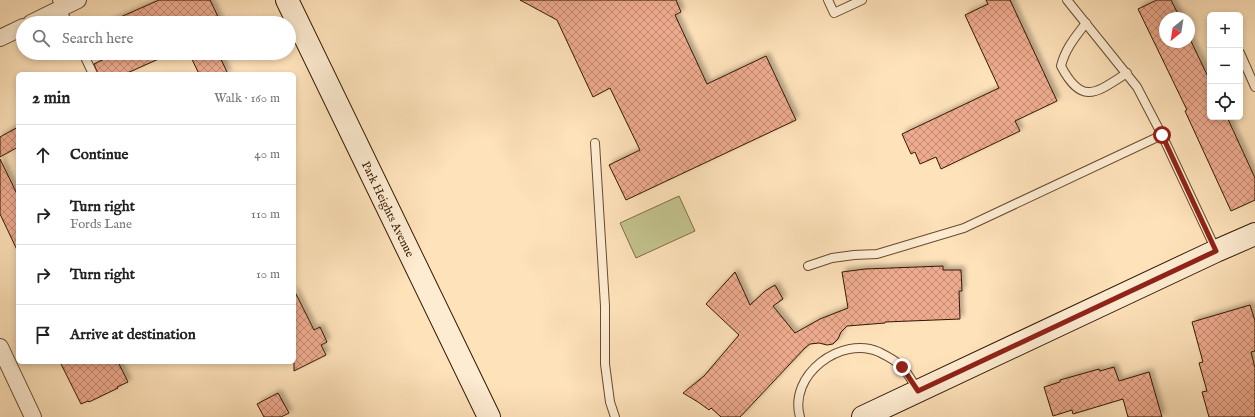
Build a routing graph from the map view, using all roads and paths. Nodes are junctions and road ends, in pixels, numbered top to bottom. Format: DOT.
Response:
graph roads {
  1 [pos="78,0"];
  2 [pos="287,0"];
  3 [pos="828,0"];
  4 [pos="862,0"];
  5 [pos="1067,0"];
  6 [pos="59,4"];
  7 [pos="41,16"];
  8 [pos="65,16"];
  9 [pos="295,16"];
  10 [pos="296,19"];
  11 [pos="1086,22"];
  12 [pos="16,30"];
  13 [pos="0,38"];
  14 [pos="86,60"];
  15 [pos="1243,60"];
  16 [pos="92,72"];
  17 [pos="1127,73"];
  18 [pos="1255,87"];
  19 [pos="1162,135"];
  20 [pos="595,143"];
  21 [pos="1255,234"];
  22 [pos="1216,251"];
  23 [pos="808,266"];
  24 [pos="0,347"];
  25 [pos="918,391"];
  26 [pos="33,417"];
  27 [pos="489,417"];
  28 [pos="615,417"];
  29 [pos="800,417"];
  30 [pos="863,417"];
  1 -- 6 [label="street"];
  2 -- 9 [label="main road, Park Heights Avenue"];
  3 -- 4 [label="lane"];
  5 -- 11 [label="lane"];
  6 -- 7 [label="street"];
  6 -- 8 [label="lane"];
  10 -- 27 [label="main road, Park Heights Avenue"];
  11 -- 17 [label="lane"];
  11 -- 17 [label="lane"];
  12 -- 13 [label="street"];
  14 -- 16 [label="lane"];
  15 -- 18 [label="lane"];
  17 -- 19 [label="lane"];
  19 -- 22 [label="lane"];
  19 -- 23 [label="lane"];
  20 -- 28 [label="lane"];
  21 -- 22 [label="main road"];
  22 -- 25 [label="main road"];
  24 -- 26 [label="street"];
  25 -- 29 [label="lane"];
  25 -- 30 [label="main road"];
}
